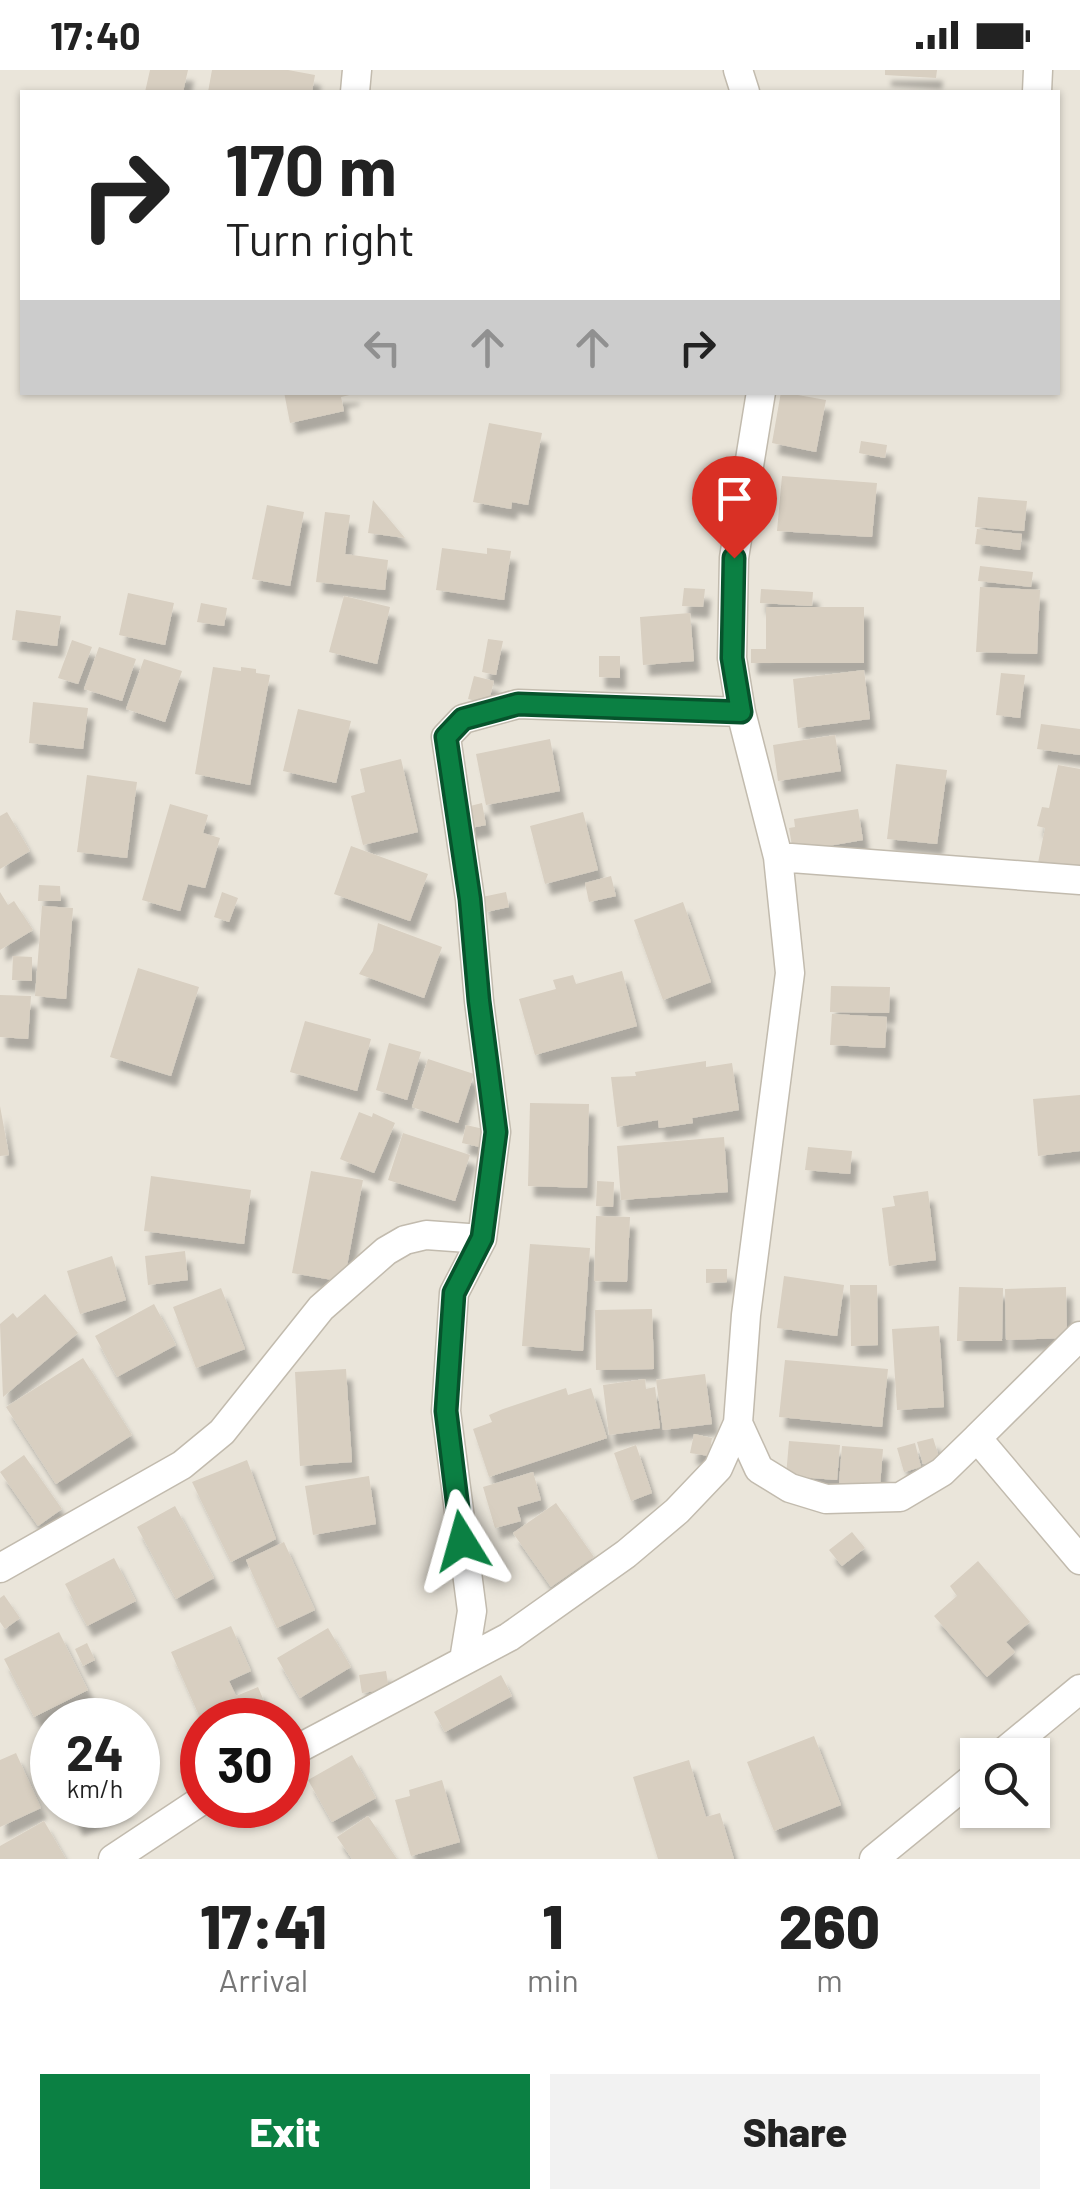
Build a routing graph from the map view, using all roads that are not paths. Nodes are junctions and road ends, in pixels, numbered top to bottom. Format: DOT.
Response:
graph roads {
  1 [pos="761,395"];
  2 [pos="741,712"];
  3 [pos="778,857"];
  4 [pos="1080,880"];
  5 [pos="482,1238"];
  6 [pos="1080,1336"];
  7 [pos="738,1423"];
  8 [pos="977,1438"];
  9 [pos="1080,1560"];
  10 [pos="0,1568"];
  11 [pos="464,1660"];
  12 [pos="1080,1689"];
  13 [pos="1021,1738"];
  14 [pos="310,1742"];
  15 [pos="960,1789"];
  16 [pos="180,1815"];
  17 [pos="113,1859"];
  18 [pos="874,1859"];
  1 -- 2 [label="street"];
  2 -- 3 [label="street"];
  2 -- 5 [label="street"];
  3 -- 4 [label="street"];
  3 -- 7 [label="street"];
  5 -- 10 [label="street"];
  5 -- 11 [label="street"];
  6 -- 8 [label="street"];
  7 -- 8 [label="street"];
  7 -- 11 [label="street"];
  8 -- 9 [label="street"];
  11 -- 14 [label="street"];
  12 -- 13 [label="street"];
  15 -- 18 [label="street"];
  16 -- 17 [label="street"];
}
